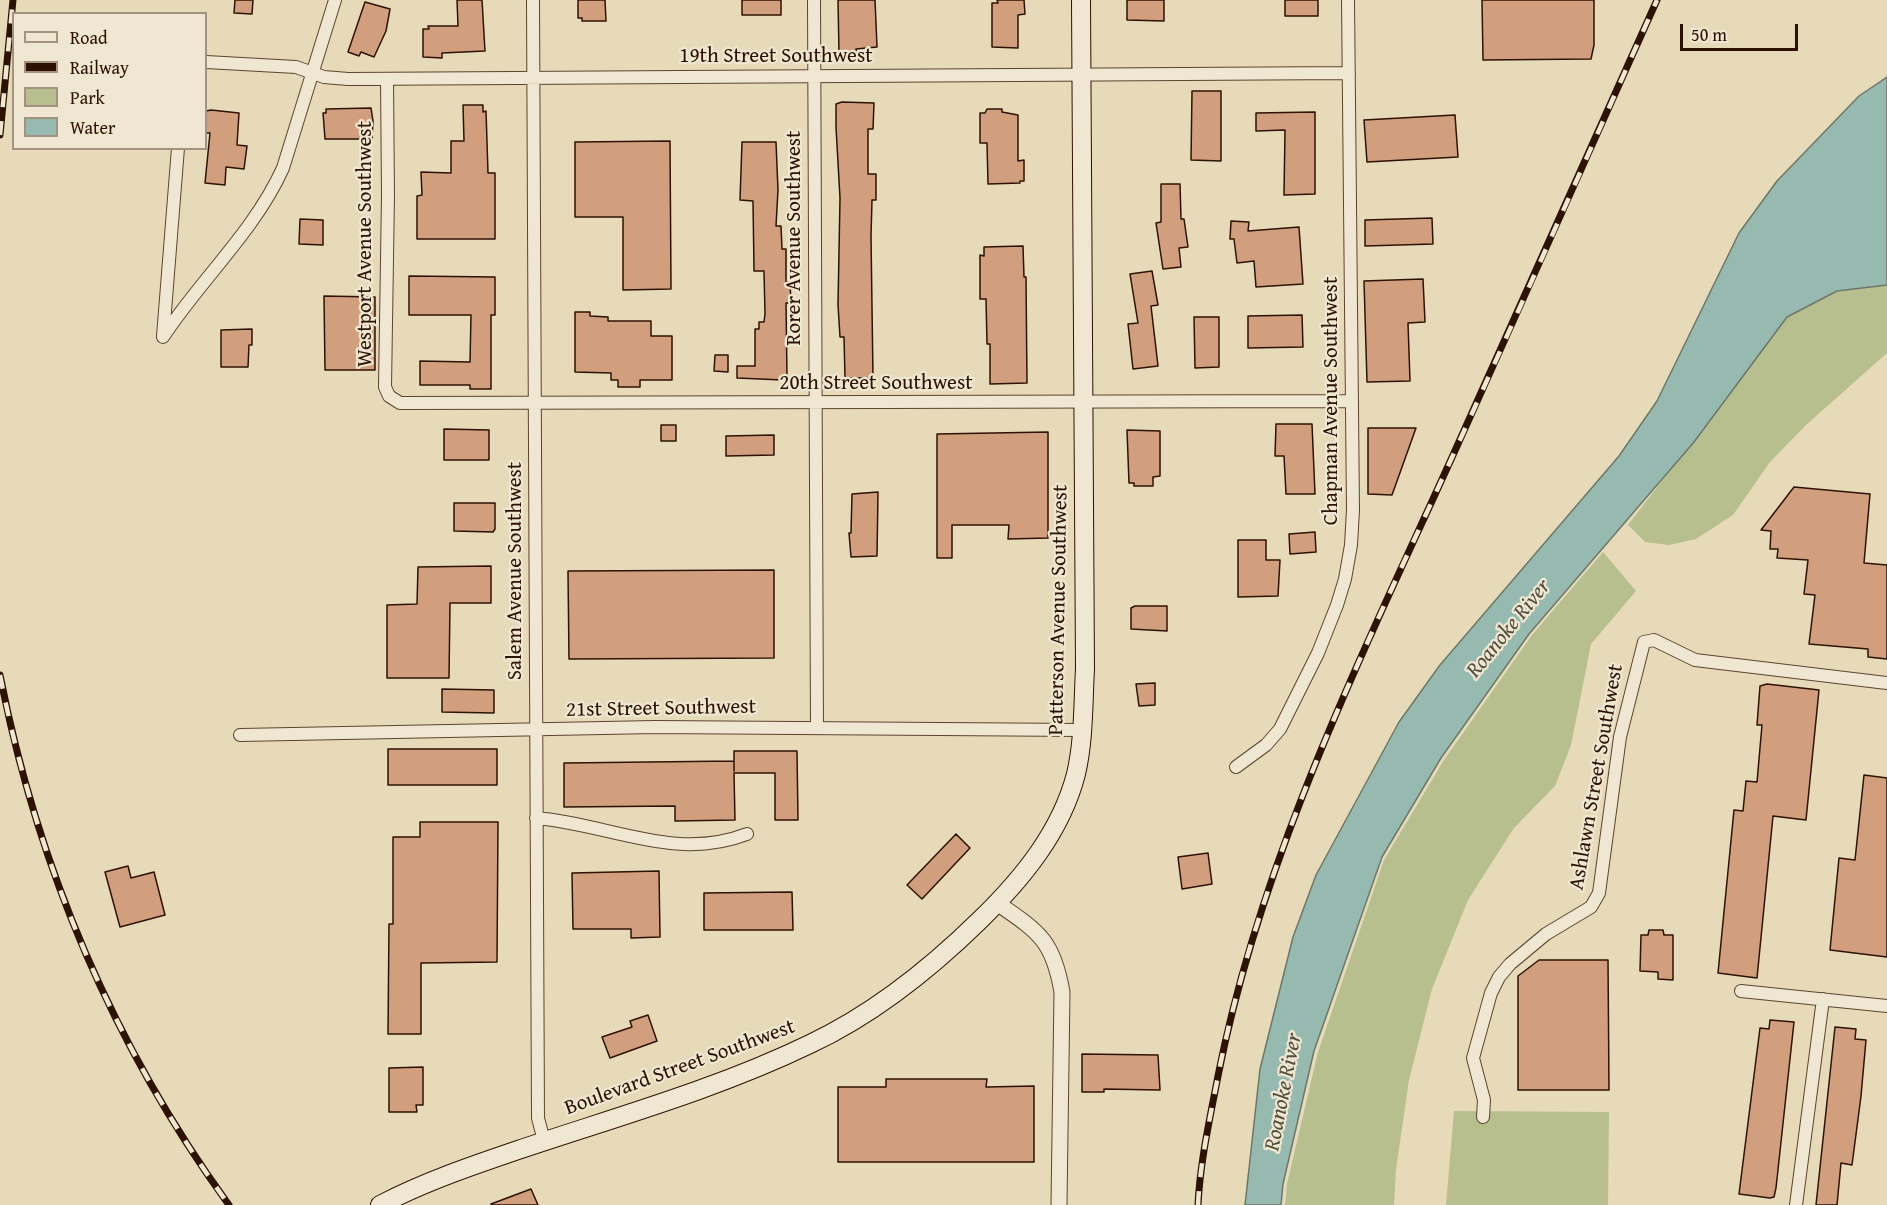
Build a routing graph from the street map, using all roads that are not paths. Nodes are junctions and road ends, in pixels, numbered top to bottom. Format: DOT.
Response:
graph roads {
  1 [pos="335,0"];
  2 [pos="533,0"];
  3 [pos="814,0"];
  4 [pos="1081,0"];
  5 [pos="1348,0"];
  6 [pos="207,62"];
  7 [pos="312,73"];
  8 [pos="1349,73"];
  9 [pos="814,77"];
  10 [pos="1082,77"];
  11 [pos="387,79"];
  12 [pos="533,79"];
  13 [pos="178,150"];
  14 [pos="1352,401"];
  15 [pos="400,403"];
  16 [pos="814,403"];
  17 [pos="1083,403"];
  18 [pos="535,404"];
  19 [pos="1887,683"];
  20 [pos="817,728"];
  21 [pos="536,730"];
  22 [pos="1082,730"];
  23 [pos="240,735"];
  24 [pos="1236,767"];
  25 [pos="536,818"];
  26 [pos="747,834"];
  27 [pos="997,903"];
  28 [pos="1741,991"];
  29 [pos="1823,999"];
  30 [pos="1887,1006"];
  31 [pos="1483,1117"];
  32 [pos="544,1141"];
  33 [pos="380,1205"];
  34 [pos="1059,1205"];
  35 [pos="1796,1205"];
  1 -- 7 [label="street"];
  2 -- 12 [label="street, Salem Avenue Southwest"];
  3 -- 9 [label="street, Rorer Avenue Southwest"];
  4 -- 10 [label="main road, Patterson Avenue Southwest"];
  5 -- 8 [label="street, Chapman Avenue Southwest"];
  6 -- 7 [label="street, 19th Street Southwest"];
  7 -- 11 [label="street, 19th Street Southwest"];
  7 -- 13 [label="street"];
  8 -- 10 [label="street, 19th Street Southwest"];
  8 -- 14 [label="street, Chapman Avenue Southwest"];
  9 -- 10 [label="street, 19th Street Southwest"];
  9 -- 12 [label="street, 19th Street Southwest"];
  9 -- 16 [label="street, Rorer Avenue Southwest"];
  10 -- 17 [label="main road, Patterson Avenue Southwest"];
  11 -- 12 [label="street, 19th Street Southwest"];
  11 -- 15 [label="street, Westport Avenue Southwest"];
  12 -- 18 [label="street, Salem Avenue Southwest"];
  14 -- 17 [label="street, 20th Street Southwest"];
  14 -- 24 [label="street, Chapman Avenue Southwest"];
  15 -- 18 [label="street, 20th Street Southwest"];
  16 -- 17 [label="street, 20th Street Southwest"];
  16 -- 18 [label="street, 20th Street Southwest"];
  16 -- 20 [label="street, Rorer Avenue Southwest"];
  17 -- 22 [label="main road, Patterson Avenue Southwest"];
  18 -- 21 [label="street, Salem Avenue Southwest"];
  19 -- 31 [label="street, Ashlawn Street Southwest"];
  20 -- 21 [label="street, 21st Street Southwest"];
  20 -- 22 [label="street, 21st Street Southwest"];
  21 -- 23 [label="street, 21st Street Southwest"];
  21 -- 25 [label="street, Salem Avenue Southwest"];
  22 -- 27 [label="main road, Patterson Avenue Southwest"];
  25 -- 26 [label="street"];
  25 -- 32 [label="street, Salem Avenue Southwest"];
  27 -- 32 [label="main road, Boulevard Street Southwest"];
  27 -- 34 [label="street"];
  28 -- 29 [label="street"];
  29 -- 30 [label="street"];
  29 -- 35 [label="street"];
  32 -- 33 [label="main road, Boulevard Street Southwest"];
}
